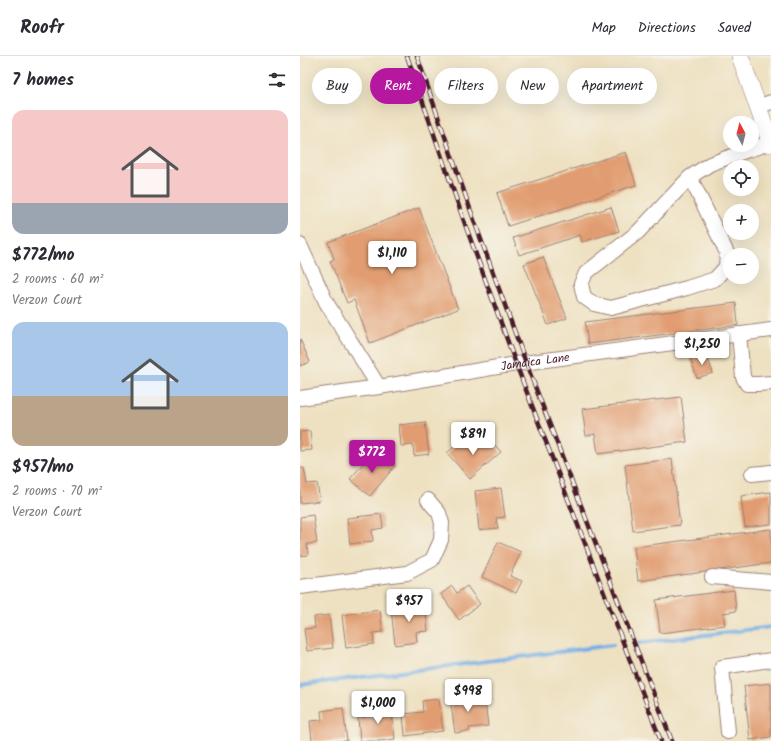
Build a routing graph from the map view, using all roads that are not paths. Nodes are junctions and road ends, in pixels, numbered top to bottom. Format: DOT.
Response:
graph roads {
  1 [pos="740,56"];
  2 [pos="764,105"];
  3 [pos="771,144"];
  4 [pos="690,177"];
  5 [pos="300,245"];
  6 [pos="771,330"];
  7 [pos="739,334"];
  8 [pos="771,383"];
  9 [pos="379,386"];
  10 [pos="300,398"];
  11 [pos="771,472"];
  12 [pos="752,474"];
  13 [pos="428,500"];
  14 [pos="712,577"];
  15 [pos="771,582"];
  16 [pos="300,587"];
  17 [pos="771,660"];
  18 [pos="728,732"];
  1 -- 2 [label="main road"];
  2 -- 3 [label="main road"];
  3 -- 4 [label="street"];
  4 -- 4 [label="street"];
  5 -- 9 [label="street"];
  6 -- 7 [label="street, Jamaica Lane"];
  7 -- 8 [label="street"];
  7 -- 9 [label="street, Jamaica Lane"];
  9 -- 10 [label="street, Jamaica Lane"];
  11 -- 12 [label="street"];
  13 -- 16 [label="street"];
  14 -- 15 [label="street"];
  17 -- 18 [label="street"];
}
